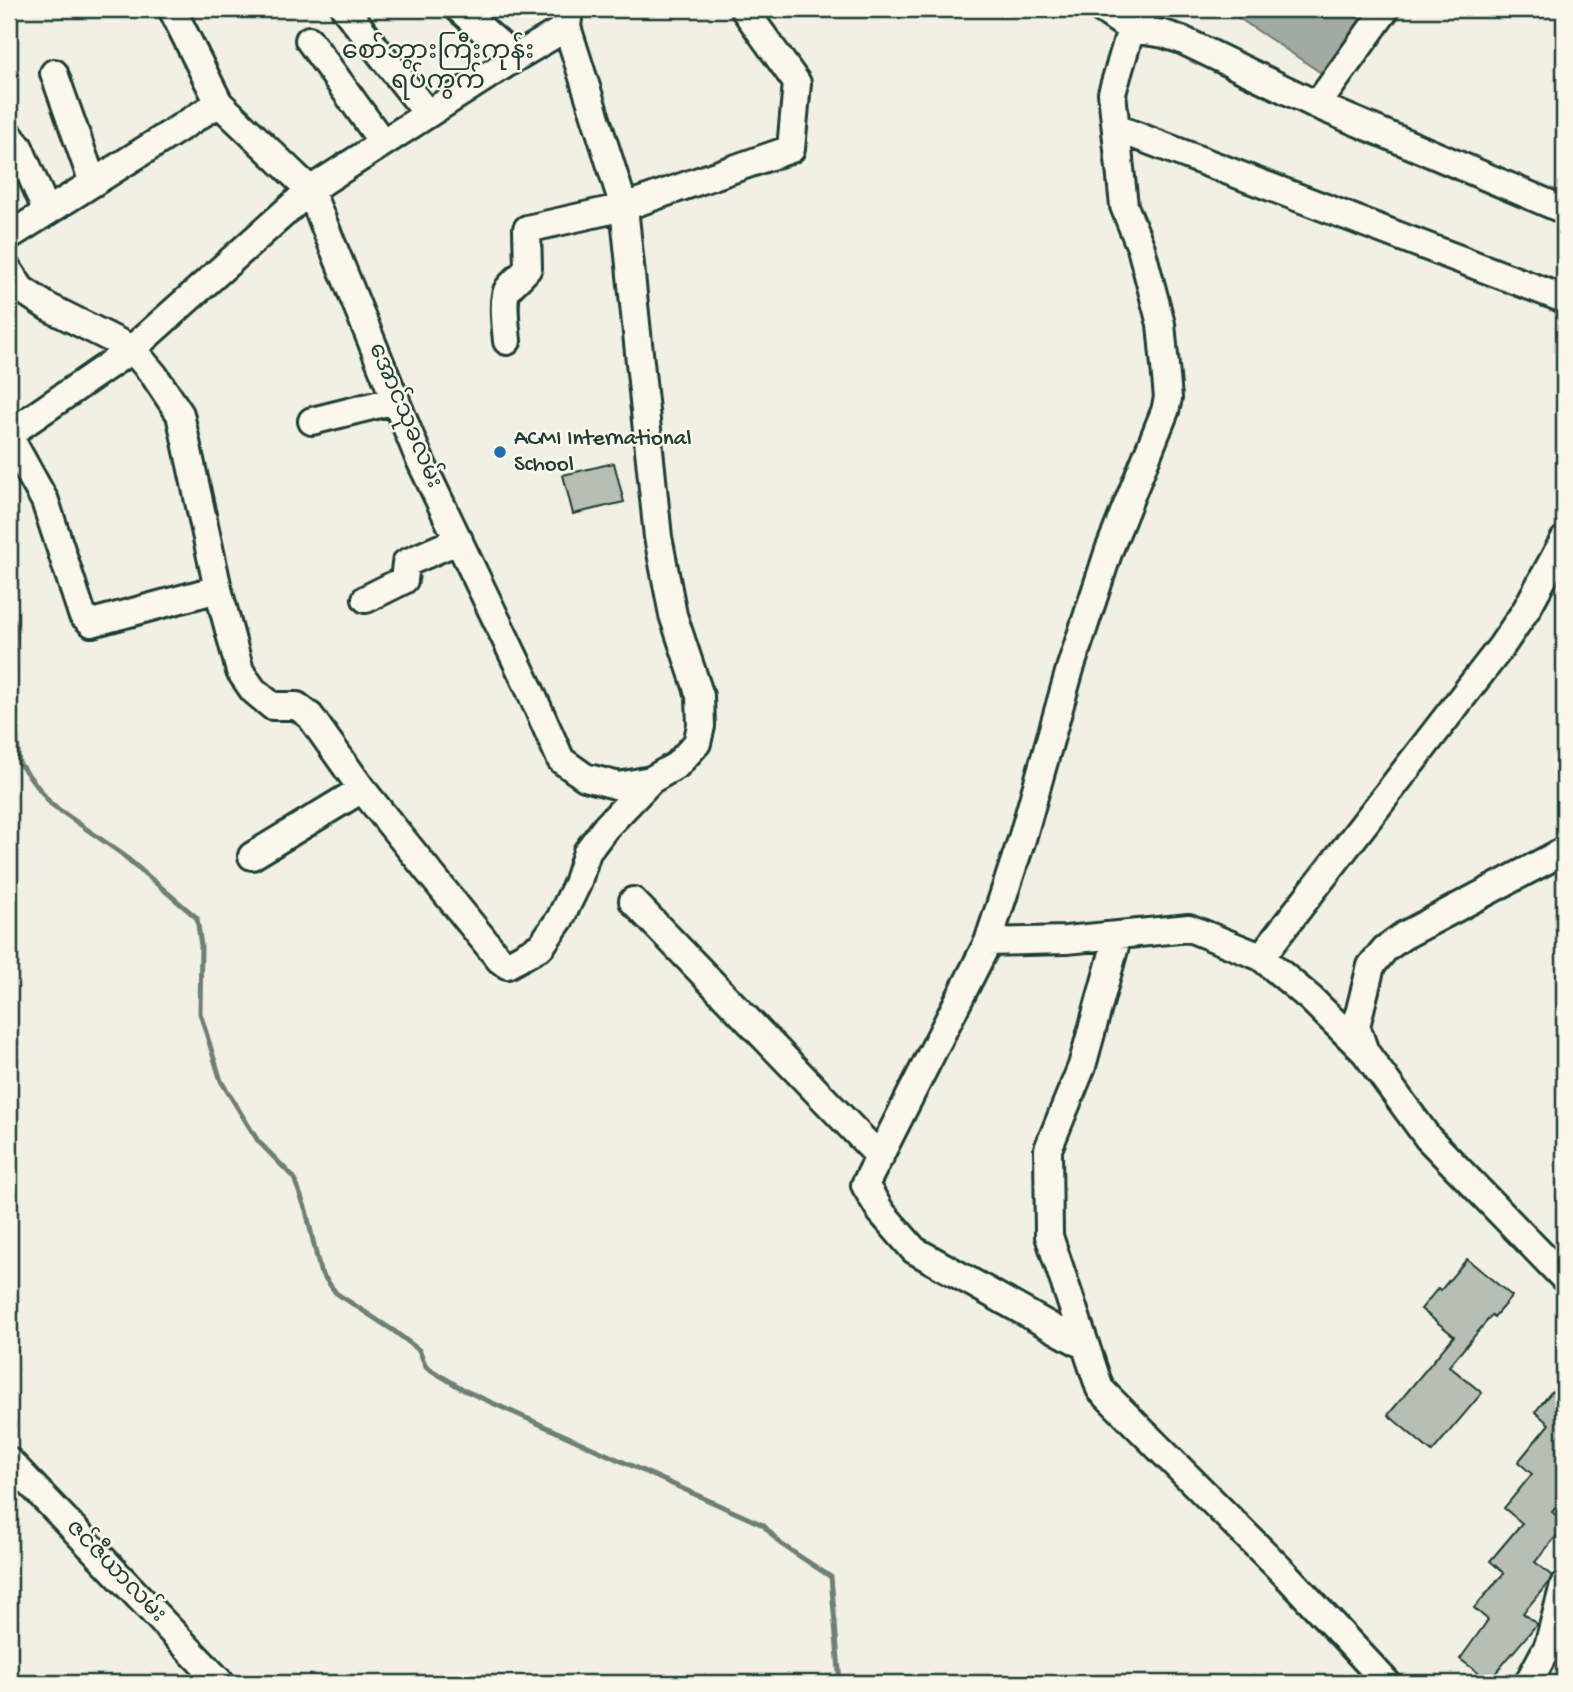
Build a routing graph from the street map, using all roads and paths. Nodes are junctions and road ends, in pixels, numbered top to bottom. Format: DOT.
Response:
graph roads {
  1 [pos="172,9"];
  2 [pos="345,9"];
  3 [pos="459,9"];
  4 [pos="744,9"];
  5 [pos="1102,9"];
  6 [pos="1386,9"];
  7 [pos="1141,15"];
  8 [pos="568,18"];
  9 [pos="309,40"];
  10 [pos="515,58"];
  11 [pos="54,73"];
  12 [pos="219,103"];
  13 [pos="1317,106"];
  14 [pos="428,114"];
  15 [pos="1116,128"];
  16 [pos="9,135"];
  17 [pos="383,143"];
  18 [pos="93,183"];
  19 [pos="310,190"];
  20 [pos="624,207"];
  21 [pos="1564,210"];
  22 [pos="47,212"];
  23 [pos="9,236"];
  24 [pos="9,271"];
  25 [pos="1564,299"];
  26 [pos="507,341"];
  27 [pos="132,349"];
  28 [pos="396,400"];
  29 [pos="312,421"];
  30 [pos="9,435"];
  31 [pos="458,540"];
  32 [pos="1564,540"];
  33 [pos="218,589"];
  34 [pos="366,599"];
  35 [pos="651,780"];
  36 [pos="362,789"];
  37 [pos="1564,851"];
  38 [pos="252,856"];
  39 [pos="633,901"];
  40 [pos="1118,935"];
  41 [pos="988,942"];
  42 [pos="1261,957"];
  43 [pos="1366,1052"];
  44 [pos="880,1157"];
  45 [pos="1564,1278"];
  46 [pos="1086,1346"];
  47 [pos="9,1461"];
  48 [pos="1564,1585"];
  49 [pos="221,1683"];
  50 [pos="1387,1683"];
  51 [pos="1528,1683"];
  1 -- 12 [label="street, အောင်သုခလမ်း"];
  2 -- 14 [label="street"];
  3 -- 10 [label="street"];
  4 -- 20 [label="street"];
  5 -- 7 [label="street"];
  6 -- 13 [label="street"];
  7 -- 13 [label="street"];
  7 -- 15 [label="street"];
  8 -- 10 [label="street"];
  8 -- 20 [label="street"];
  9 -- 17 [label="street"];
  10 -- 14 [label="street"];
  11 -- 18 [label="street"];
  12 -- 18 [label="street"];
  12 -- 19 [label="street, အောင်သုခလမ်း"];
  13 -- 21 [label="street"];
  14 -- 17 [label="street"];
  15 -- 25 [label="street"];
  15 -- 41 [label="street"];
  16 -- 22 [label="street"];
  17 -- 19 [label="street"];
  18 -- 22 [label="street"];
  19 -- 27 [label="street"];
  19 -- 28 [label="street, အောင်သုခလမ်း"];
  20 -- 26 [label="street"];
  20 -- 35 [label="street"];
  22 -- 23 [label="street"];
  24 -- 27 [label="street"];
  27 -- 30 [label="street"];
  27 -- 33 [label="street"];
  28 -- 29 [label="street"];
  28 -- 31 [label="street, အောင်သုခလမ်း"];
  30 -- 33 [label="street"];
  31 -- 34 [label="street"];
  31 -- 35 [label="street, အောင်သုခလမ်း"];
  32 -- 42 [label="street"];
  33 -- 36 [label="street"];
  35 -- 36 [label="street"];
  36 -- 38 [label="street"];
  37 -- 43 [label="street"];
  39 -- 44 [label="street"];
  40 -- 41 [label="street"];
  40 -- 42 [label="street"];
  40 -- 46 [label="street"];
  41 -- 44 [label="street"];
  42 -- 43 [label="street"];
  43 -- 45 [label="street"];
  44 -- 46 [label="street"];
  46 -- 50 [label="street"];
  47 -- 49 [label="street, ဇင်ဇီယာလမ်း"];
  48 -- 51 [label="street"];
}
